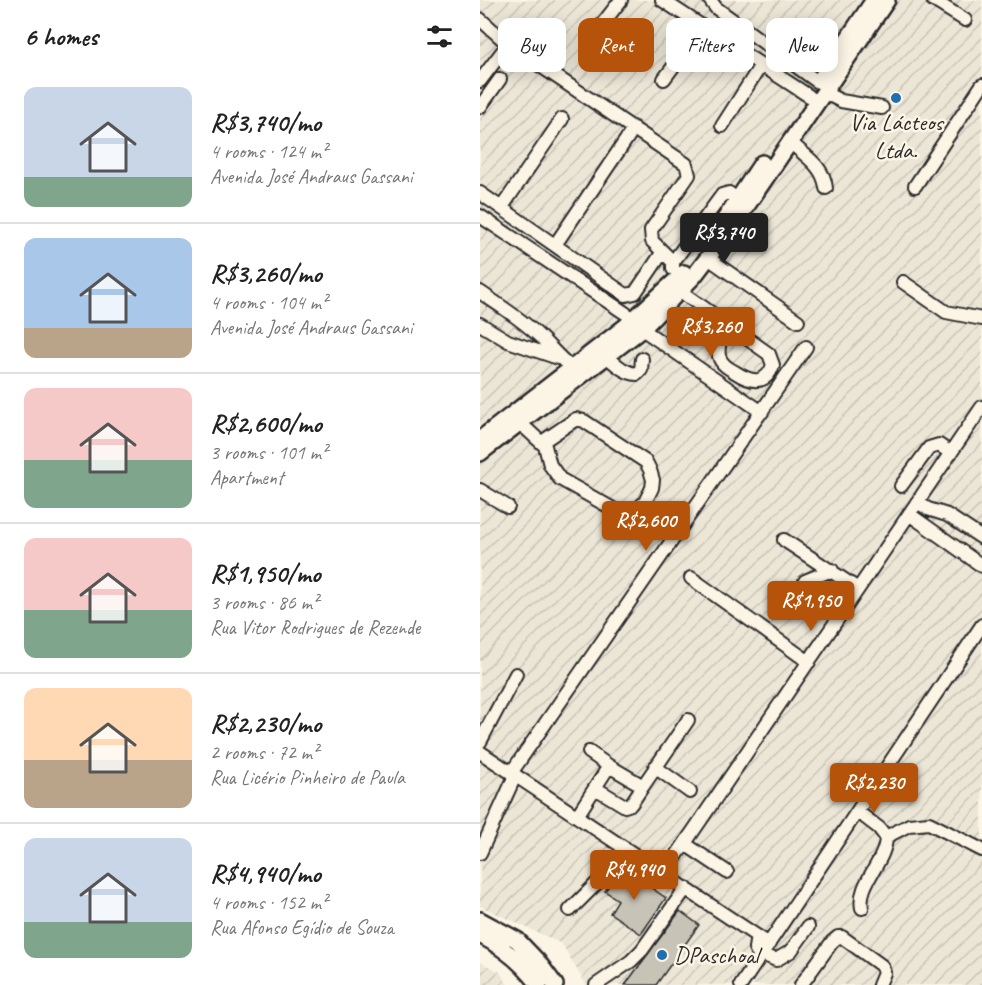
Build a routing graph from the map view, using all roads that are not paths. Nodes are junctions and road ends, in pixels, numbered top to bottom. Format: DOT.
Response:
graph roads {
  1 [pos="621,0"];
  2 [pos="662,0"];
  3 [pos="710,0"];
  4 [pos="874,0"];
  5 [pos="887,0"];
  6 [pos="933,0"];
  7 [pos="607,18"];
  8 [pos="689,18"];
  9 [pos="480,19"];
  10 [pos="965,20"];
  11 [pos="498,35"];
  12 [pos="498,57"];
  13 [pos="754,60"];
  14 [pos="761,65"];
  15 [pos="550,72"];
  16 [pos="669,72"];
  17 [pos="664,78"];
  18 [pos="500,79"];
  19 [pos="480,81"];
  20 [pos="982,85"];
  21 [pos="816,93"];
  22 [pos="480,107"];
  23 [pos="882,108"];
  24 [pos="562,119"];
  25 [pos="722,126"];
  26 [pos="634,128"];
  27 [pos="789,141"];
  28 [pos="915,186"];
  29 [pos="826,188"];
  30 [pos="480,193"];
  31 [pos="742,203"];
  32 [pos="502,207"];
  33 [pos="480,216"];
  34 [pos="555,245"];
  35 [pos="662,253"];
  36 [pos="708,258"];
  37 [pos="673,262"];
  38 [pos="903,282"];
  39 [pos="679,285"];
  40 [pos="480,292"];
  41 [pos="982,319"];
  42 [pos="798,321"];
  43 [pos="726,323"];
  44 [pos="480,324"];
  45 [pos="638,324"];
  46 [pos="806,347"];
  47 [pos="606,356"];
  48 [pos="559,358"];
  49 [pos="642,359"];
  50 [pos="570,374"];
  51 [pos="762,412"];
  52 [pos="980,415"];
  53 [pos="520,423"];
  54 [pos="480,440"];
  55 [pos="542,442"];
  56 [pos="480,453"];
  57 [pos="951,453"];
  58 [pos="901,486"];
  59 [pos="480,490"];
  60 [pos="917,502"];
  61 [pos="508,507"];
  62 [pos="909,514"];
  63 [pos="982,538"];
  64 [pos="784,540"];
  65 [pos="982,566"];
  66 [pos="832,570"];
  67 [pos="691,578"];
  68 [pos="805,581"];
  69 [pos="858,589"];
  70 [pos="982,625"];
  71 [pos="808,662"];
  72 [pos="516,674"];
  73 [pos="687,720"];
  74 [pos="480,742"];
  75 [pos="480,752"];
  76 [pos="589,752"];
  77 [pos="609,766"];
  78 [pos="656,767"];
  79 [pos="513,774"];
  80 [pos="643,786"];
  81 [pos="595,788"];
  82 [pos="690,792"];
  83 [pos="858,812"];
  84 [pos="577,816"];
  85 [pos="886,837"];
  86 [pos="685,844"];
  87 [pos="625,848"];
  88 [pos="982,850"];
  89 [pos="480,853"];
  90 [pos="727,872"];
  91 [pos="664,874"];
  92 [pos="686,888"];
  93 [pos="861,908"];
  94 [pos="570,910"];
  95 [pos="480,920"];
  96 [pos="808,927"];
  97 [pos="480,935"];
  98 [pos="757,936"];
  99 [pos="769,944"];
  100 [pos="762,955"];
  101 [pos="539,985"];
  102 [pos="555,985"];
  103 [pos="596,985"];
  104 [pos="741,985"];
  105 [pos="801,985"];
  106 [pos="879,985"];
  1 -- 7 [label="street"];
  2 -- 8 [label="street"];
  3 -- 21 [label="street"];
  4 -- 21 [label="main road"];
  5 -- 21 [label="main road"];
  6 -- 10 [label="street"];
  9 -- 11 [label="street"];
  12 -- 19 [label="street"];
  13 -- 14 [label="street"];
  14 -- 21 [label="street"];
  14 -- 25 [label="street"];
  15 -- 26 [label="street"];
  16 -- 17 [label="street"];
  18 -- 22 [label="street"];
  20 -- 28 [label="street"];
  21 -- 23 [label="street"];
  21 -- 27 [label="main road"];
  21 -- 31 [label="main road"];
  24 -- 32 [label="street"];
  26 -- 34 [label="street"];
  26 -- 35 [label="street"];
  27 -- 29 [label="street"];
  27 -- 31 [label="main road"];
  30 -- 32 [label="street"];
  31 -- 36 [label="main road"];
  31 -- 37 [label="street"];
  31 -- 39 [label="main road"];
  32 -- 34 [label="street"];
  33 -- 45 [label="street"];
  34 -- 35 [label="street"];
  35 -- 37 [label="street"];
  36 -- 39 [label="main road"];
  36 -- 42 [label="street"];
  37 -- 39 [label="street"];
  38 -- 41 [label="street"];
  39 -- 43 [label="street"];
  39 -- 45 [label="main road"];
  40 -- 48 [label="street"];
  43 -- 43 [label="street"];
  44 -- 48 [label="street"];
  45 -- 47 [label="main road"];
  45 -- 50 [label="main road"];
  45 -- 51 [label="street"];
  46 -- 51 [label="street"];
  47 -- 49 [label="street"];
  47 -- 50 [label="main road"];
  48 -- 50 [label="street"];
  50 -- 53 [label="main road"];
  50 -- 54 [label="main road"];
  51 -- 79 [label="street"];
  52 -- 57 [label="street"];
  53 -- 55 [label="street"];
  53 -- 56 [label="main road"];
  55 -- 55 [label="street"];
  57 -- 58 [label="street"];
  57 -- 60 [label="street"];
  59 -- 61 [label="street"];
  60 -- 62 [label="street"];
  60 -- 63 [label="street"];
  62 -- 65 [label="street"];
  62 -- 69 [label="street"];
  64 -- 66 [label="street"];
  66 -- 68 [label="street"];
  66 -- 69 [label="street"];
  67 -- 71 [label="street"];
  69 -- 71 [label="street"];
  70 -- 83 [label="street"];
  71 -- 86 [label="street"];
  72 -- 74 [label="street"];
  73 -- 78 [label="street"];
  75 -- 79 [label="street"];
  76 -- 77 [label="street"];
  77 -- 80 [label="street"];
  77 -- 81 [label="street"];
  78 -- 80 [label="street"];
  78 -- 82 [label="street"];
  79 -- 84 [label="street"];
  79 -- 89 [label="street"];
  80 -- 81 [label="street"];
  81 -- 84 [label="street"];
  83 -- 85 [label="street"];
  83 -- 99 [label="street"];
  84 -- 87 [label="street"];
  85 -- 88 [label="street"];
  85 -- 93 [label="street"];
  86 -- 90 [label="street"];
  86 -- 91 [label="street"];
  87 -- 91 [label="street"];
  87 -- 94 [label="street"];
  91 -- 92 [label="street"];
  92 -- 98 [label="street"];
  92 -- 103 [label="street"];
  95 -- 102 [label="main road"];
  96 -- 100 [label="street"];
  97 -- 101 [label="main road"];
  98 -- 99 [label="street"];
  98 -- 100 [label="street"];
  99 -- 100 [label="street"];
  100 -- 104 [label="street"];
  105 -- 106 [label="street"];
}
